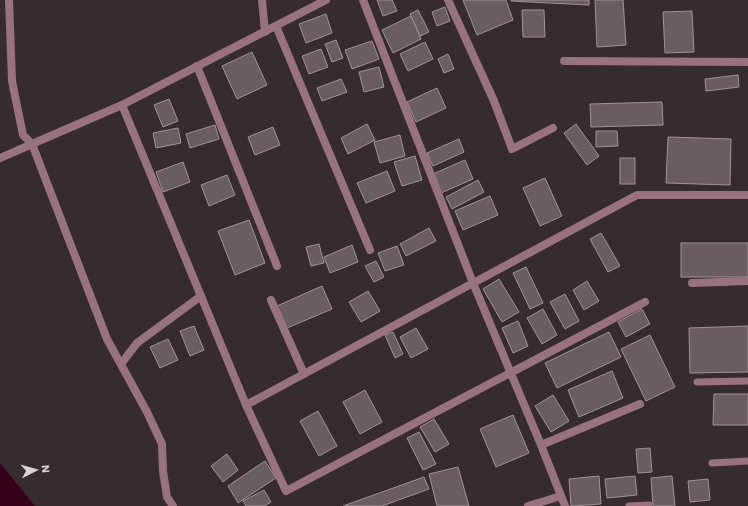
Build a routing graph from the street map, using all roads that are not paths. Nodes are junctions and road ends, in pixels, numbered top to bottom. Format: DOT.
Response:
graph roads {
  1 [pos="9,0"];
  2 [pos="262,0"];
  3 [pos="326,0"];
  4 [pos="363,0"];
  5 [pos="448,0"];
  6 [pos="276,26"];
  7 [pos="264,32"];
  8 [pos="564,61"];
  9 [pos="748,62"];
  10 [pos="197,66"];
  11 [pos="122,105"];
  12 [pos="553,128"];
  13 [pos="32,144"];
  14 [pos="0,158"];
  15 [pos="748,195"];
  16 [pos="370,250"];
  17 [pos="277,266"];
  18 [pos="748,281"];
  19 [pos="473,283"];
  20 [pos="692,283"];
  21 [pos="201,296"];
  22 [pos="271,300"];
  23 [pos="645,302"];
  24 [pos="121,364"];
  25 [pos="304,374"];
  26 [pos="510,374"];
  27 [pos="748,381"];
  28 [pos="697,382"];
  29 [pos="640,404"];
  30 [pos="246,405"];
  31 [pos="541,445"];
  32 [pos="748,461"];
  33 [pos="712,463"];
  34 [pos="561,496"];
  35 [pos="649,505"];
  36 [pos="172,506"];
  37 [pos="528,506"];
  38 [pos="564,506"];
  39 [pos="629,506"];
  1 -- 13 [label="street"];
  2 -- 7 [label="street"];
  3 -- 6 [label="street"];
  4 -- 19 [label="street"];
  5 -- 12 [label="street"];
  6 -- 7 [label="street"];
  6 -- 16 [label="street"];
  7 -- 10 [label="street"];
  8 -- 9 [label="street"];
  10 -- 11 [label="street"];
  10 -- 17 [label="street"];
  11 -- 13 [label="street"];
  11 -- 21 [label="street"];
  13 -- 14 [label="street"];
  13 -- 24 [label="street"];
  15 -- 19 [label="street"];
  18 -- 20 [label="street"];
  19 -- 25 [label="street"];
  19 -- 26 [label="street"];
  21 -- 24 [label="street"];
  21 -- 30 [label="street"];
  22 -- 25 [label="street"];
  23 -- 26 [label="street"];
  24 -- 36 [label="street"];
  25 -- 30 [label="street"];
  26 -- 30 [label="street"];
  26 -- 31 [label="street"];
  27 -- 28 [label="lane"];
  29 -- 31 [label="street"];
  31 -- 34 [label="street"];
  32 -- 33 [label="lane"];
  34 -- 37 [label="street"];
  34 -- 38 [label="street"];
  35 -- 39 [label="lane"];
}
